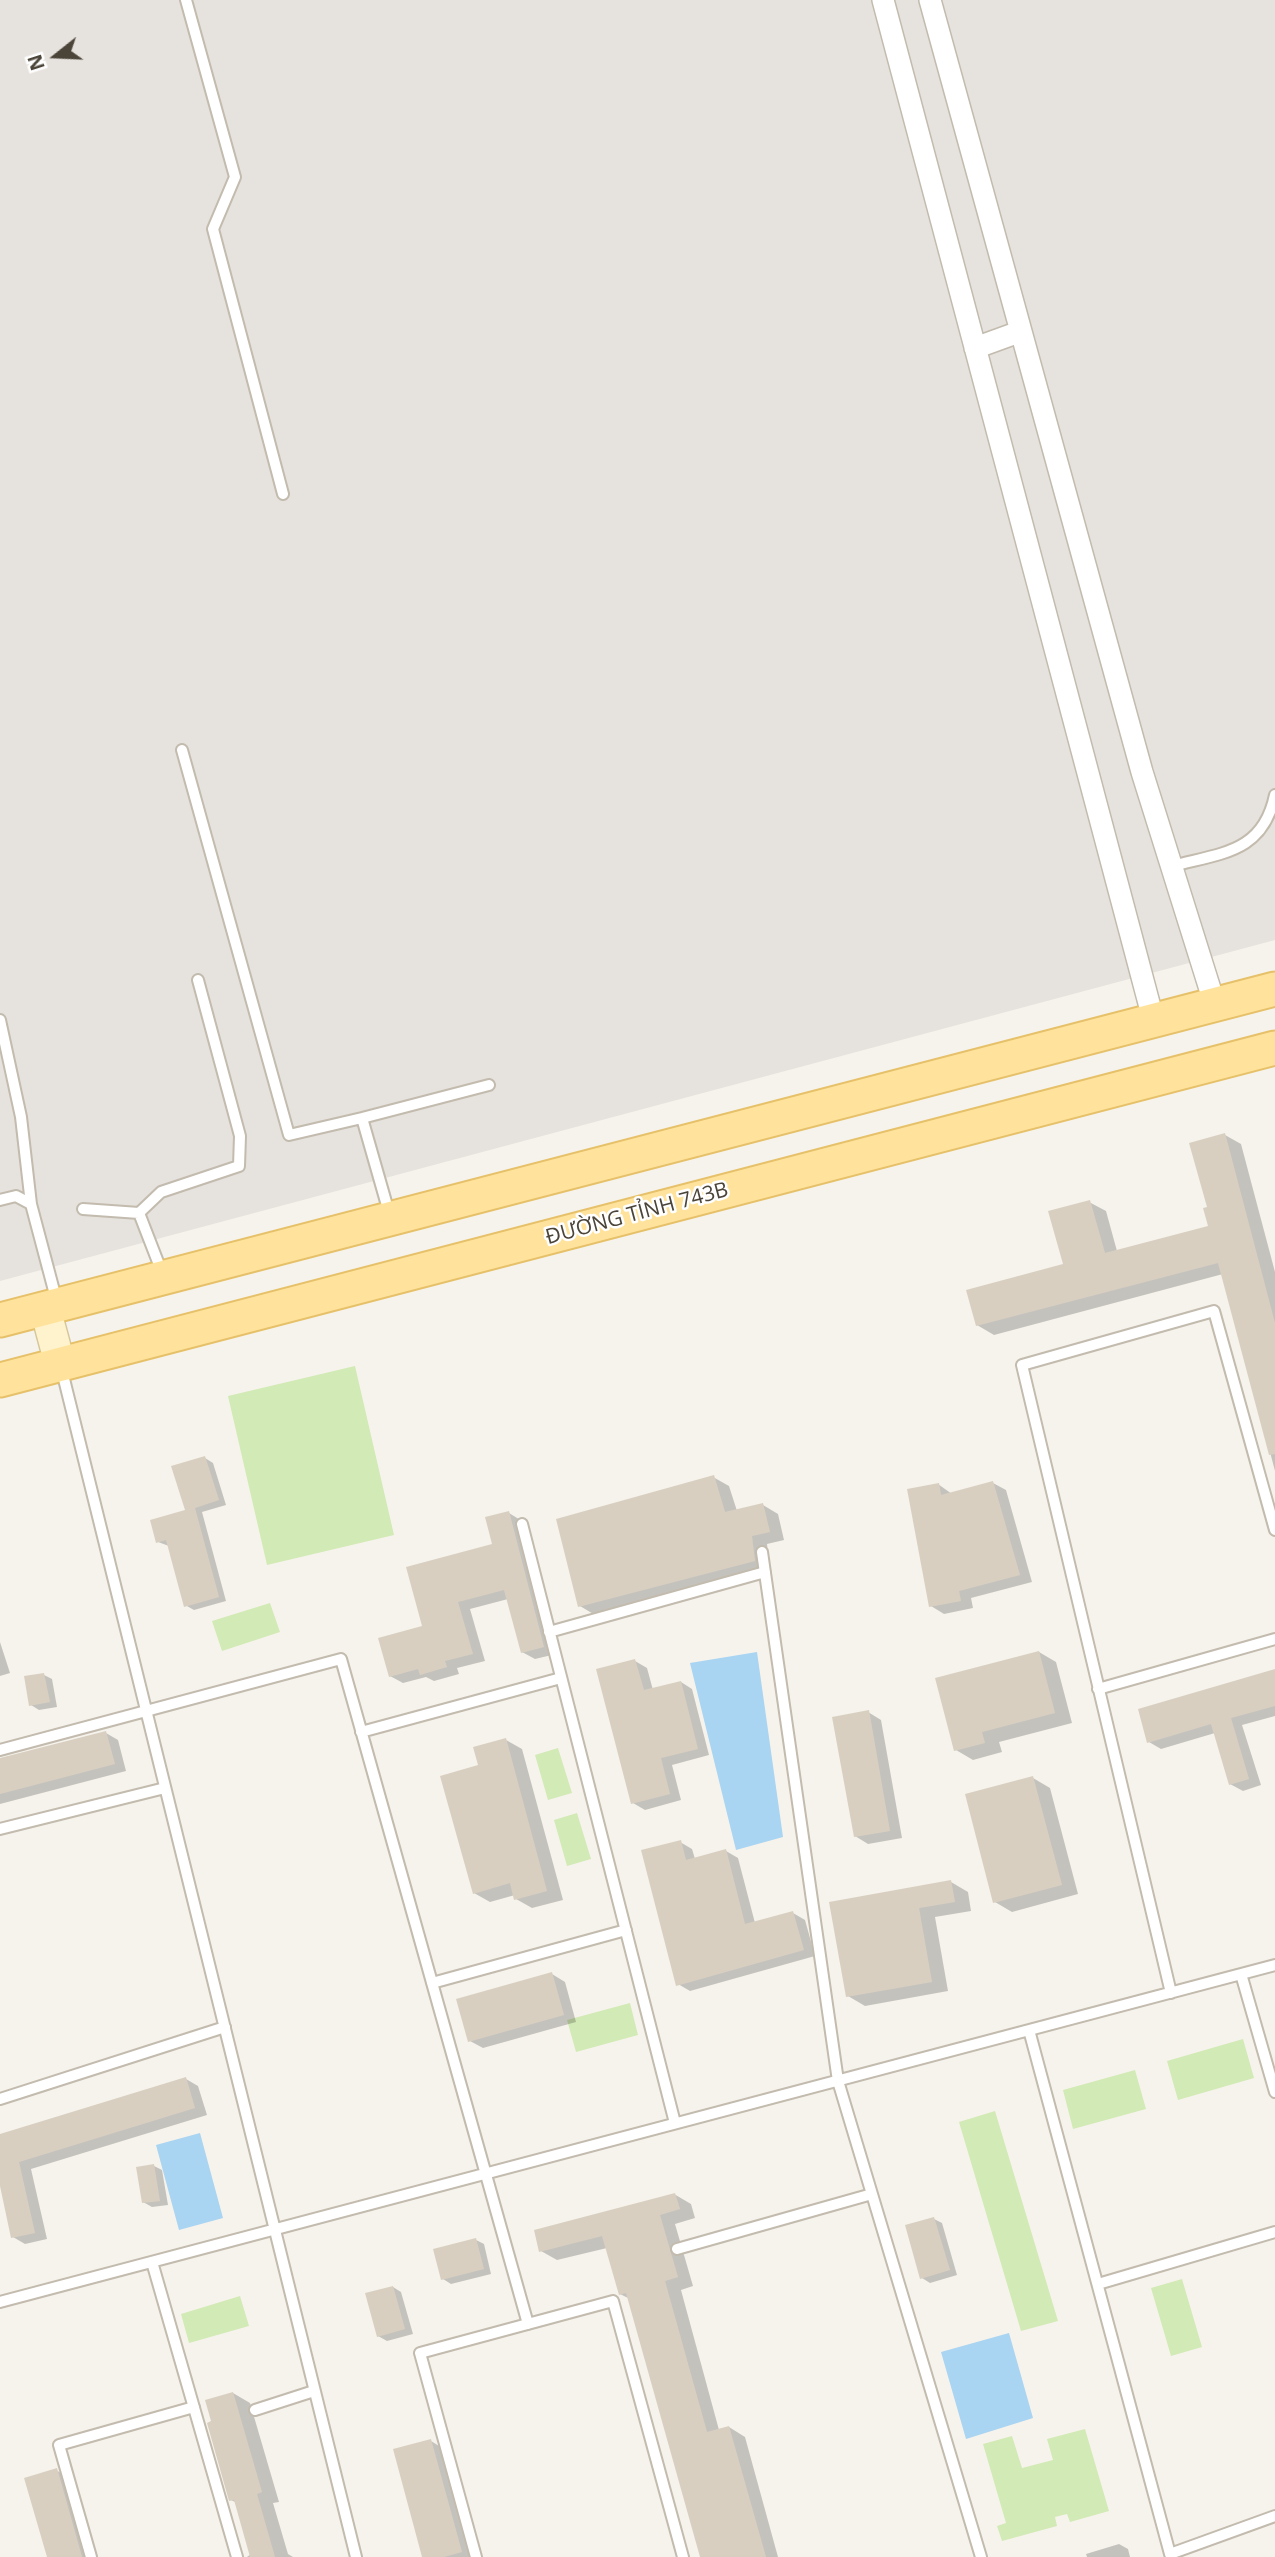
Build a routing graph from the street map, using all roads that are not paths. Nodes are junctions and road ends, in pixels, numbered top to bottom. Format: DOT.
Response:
graph roads {
  1 [pos="186,0"];
  2 [pos="883,0"];
  3 [pos="930,0"];
  4 [pos="1019,332"];
  5 [pos="975,348"];
  6 [pos="283,494"];
  7 [pos="182,750"];
  8 [pos="1275,795"];
  9 [pos="1172,866"];
  10 [pos="198,980"];
  11 [pos="1275,989"];
  12 [pos="1215,1005"];
  13 [pos="0,1020"];
  14 [pos="1154,1022"];
  15 [pos="1275,1048"];
  16 [pos="489,1085"];
  17 [pos="362,1118"];
  18 [pos="0,1200"];
  19 [pos="31,1204"];
  20 [pos="83,1209"];
  21 [pos="139,1213"];
  22 [pos="390,1219"];
  23 [pos="164,1277"];
  24 [pos="51,1307"];
  25 [pos="0,1320"];
  26 [pos="60,1364"];
  27 [pos="0,1380"];
  28 [pos="522,1524"];
  29 [pos="1275,1530"];
  30 [pos="762,1552"];
  31 [pos="765,1572"];
  32 [pos="549,1632"];
  33 [pos="1275,1639"];
  34 [pos="561,1678"];
  35 [pos="1098,1689"];
  36 [pos="146,1711"];
  37 [pos="361,1732"];
  38 [pos="0,1750"];
  39 [pos="165,1788"];
  40 [pos="0,1829"];
  41 [pos="626,1930"];
  42 [pos="1275,1965"];
  43 [pos="1241,1974"];
  44 [pos="432,1983"];
  45 [pos="1171,1993"];
  46 [pos="225,2028"];
  47 [pos="1030,2030"];
  48 [pos="838,2081"];
  49 [pos="1275,2092"];
  50 [pos="0,2099"];
  51 [pos="675,2123"];
  52 [pos="486,2173"];
  53 [pos="872,2194"];
  54 [pos="274,2229"];
  55 [pos="1275,2232"];
  56 [pos="677,2249"];
  57 [pos="152,2262"];
  58 [pos="1098,2284"];
  59 [pos="0,2302"];
  60 [pos="528,2324"];
  61 [pos="314,2391"];
  62 [pos="194,2407"];
  63 [pos="254,2410"];
  64 [pos="1275,2516"];
  65 [pos="91,2557"];
  66 [pos="237,2557"];
  67 [pos="356,2557"];
  68 [pos="476,2557"];
  69 [pos="683,2557"];
  70 [pos="981,2557"];
  1 -- 6 [label="lane"];
  2 -- 5 [label="street"];
  3 -- 4 [label="street"];
  4 -- 5 [label="street"];
  4 -- 9 [label="street"];
  5 -- 14 [label="street"];
  7 -- 17 [label="lane"];
  8 -- 9 [label="lane"];
  9 -- 12 [label="street"];
  10 -- 21 [label="lane"];
  11 -- 12 [label="main road"];
  12 -- 14 [label="main road"];
  13 -- 19 [label="lane"];
  14 -- 22 [label="main road"];
  15 -- 26 [label="main road, ĐƯỜNG TỈNH 743B"];
  16 -- 17 [label="lane"];
  17 -- 22 [label="lane"];
  18 -- 19 [label="lane"];
  19 -- 24 [label="lane"];
  20 -- 21 [label="lane"];
  21 -- 23 [label="lane"];
  22 -- 23 [label="main road"];
  23 -- 24 [label="main road"];
  24 -- 25 [label="main road"];
  24 -- 26 [label="main road"];
  26 -- 27 [label="main road, ĐƯỜNG TỈNH 743B"];
  26 -- 36 [label="lane"];
  28 -- 32 [label="lane"];
  29 -- 35 [label="lane"];
  30 -- 31 [label="lane"];
  31 -- 32 [label="lane"];
  31 -- 48 [label="lane"];
  32 -- 34 [label="lane"];
  33 -- 35 [label="lane"];
  34 -- 37 [label="lane"];
  34 -- 41 [label="lane"];
  35 -- 45 [label="lane"];
  36 -- 37 [label="lane"];
  36 -- 38 [label="lane"];
  36 -- 39 [label="lane"];
  37 -- 44 [label="lane"];
  39 -- 40 [label="lane"];
  39 -- 46 [label="lane"];
  41 -- 44 [label="lane"];
  41 -- 51 [label="lane"];
  42 -- 43 [label="lane"];
  43 -- 45 [label="lane"];
  43 -- 49 [label="lane"];
  44 -- 52 [label="lane"];
  45 -- 47 [label="lane"];
  46 -- 50 [label="lane"];
  46 -- 54 [label="lane"];
  47 -- 48 [label="lane"];
  47 -- 58 [label="lane"];
  48 -- 51 [label="lane"];
  48 -- 53 [label="lane"];
  51 -- 52 [label="lane"];
  52 -- 54 [label="lane"];
  52 -- 60 [label="lane"];
  53 -- 56 [label="lane"];
  53 -- 70 [label="lane"];
  54 -- 57 [label="lane"];
  54 -- 61 [label="lane"];
  55 -- 58 [label="lane"];
  57 -- 59 [label="lane"];
  57 -- 62 [label="lane"];
  58 -- 64 [label="lane"];
  60 -- 68 [label="lane"];
  60 -- 69 [label="lane"];
  61 -- 63 [label="lane"];
  61 -- 67 [label="lane"];
  62 -- 65 [label="lane"];
  62 -- 66 [label="lane"];
}
